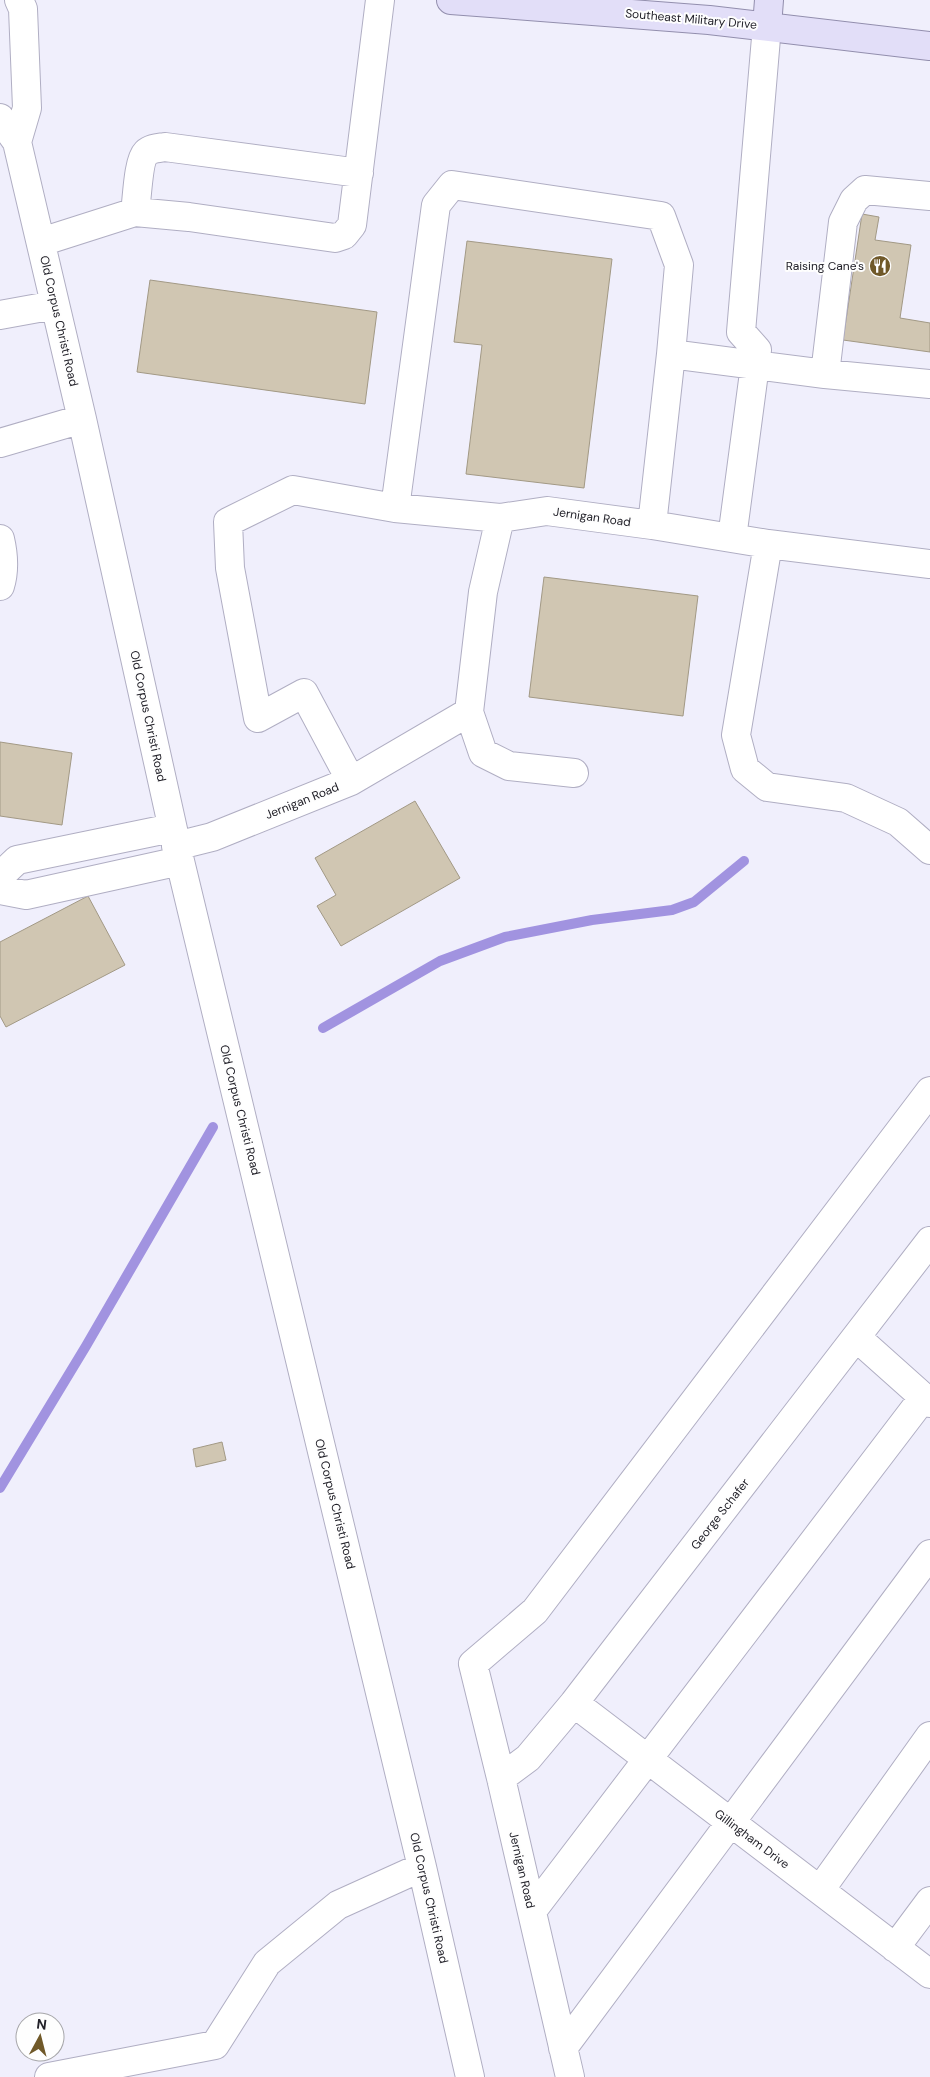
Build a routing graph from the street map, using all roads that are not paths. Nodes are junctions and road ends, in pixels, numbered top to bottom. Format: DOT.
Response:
graph roads {
  1 [pos="19,0"];
  2 [pos="380,0"];
  3 [pos="451,0"];
  4 [pos="768,13"];
  5 [pos="930,46"];
  6 [pos="0,118"];
  7 [pos="17,142"];
  8 [pos="358,173"];
  9 [pos="930,196"];
  10 [pos="135,212"];
  11 [pos="40,242"];
  12 [pos="55,305"];
  13 [pos="0,315"];
  14 [pos="671,354"];
  15 [pos="756,357"];
  16 [pos="825,374"];
  17 [pos="930,384"];
  18 [pos="82,420"];
  19 [pos="0,443"];
  20 [pos="395,508"];
  21 [pos="500,518"];
  22 [pos="652,525"];
  23 [pos="732,538"];
  24 [pos="0,539"];
  25 [pos="768,544"];
  26 [pos="930,564"];
  27 [pos="0,586"];
  28 [pos="469,712"];
  29 [pos="574,773"];
  30 [pos="351,781"];
  31 [pos="176,845"];
  32 [pos="930,850"];
  33 [pos="0,876"];
  34 [pos="0,890"];
  35 [pos="930,1091"];
  36 [pos="930,1241"];
  37 [pos="856,1337"];
  38 [pos="927,1400"];
  39 [pos="930,1554"];
  40 [pos="574,1703"];
  41 [pos="930,1736"];
  42 [pos="647,1759"];
  43 [pos="501,1778"];
  44 [pos="731,1823"];
  45 [pos="422,1867"];
  46 [pos="820,1890"];
  47 [pos="930,1901"];
  48 [pos="532,1911"];
  49 [pos="895,1948"];
  50 [pos="930,1974"];
  51 [pos="563,2048"];
  52 [pos="49,2077"];
  53 [pos="470,2077"];
  54 [pos="570,2077"];
  1 -- 7 [label="street, Old Corpus Christi Road"];
  2 -- 8 [label="street"];
  3 -- 4 [label="main road, Southeast Military Drive"];
  4 -- 5 [label="main road, Southeast Military Drive"];
  4 -- 15 [label="street"];
  6 -- 7 [label="street, Old Corpus Christi Road"];
  7 -- 11 [label="street, Old Corpus Christi Road"];
  8 -- 10 [label="street"];
  8 -- 10 [label="street"];
  9 -- 16 [label="street"];
  10 -- 11 [label="street"];
  11 -- 12 [label="street, Old Corpus Christi Road"];
  12 -- 13 [label="street"];
  12 -- 18 [label="street, Old Corpus Christi Road"];
  14 -- 15 [label="street"];
  14 -- 20 [label="street"];
  14 -- 22 [label="street"];
  15 -- 16 [label="street"];
  15 -- 23 [label="street"];
  16 -- 17 [label="street"];
  18 -- 19 [label="street"];
  18 -- 31 [label="street, Old Corpus Christi Road"];
  20 -- 21 [label="street, Jernigan Road"];
  20 -- 30 [label="street, Jernigan Road"];
  21 -- 22 [label="street, Jernigan Road"];
  21 -- 28 [label="street"];
  22 -- 23 [label="street, Jernigan Road"];
  23 -- 25 [label="street, Jernigan Road"];
  24 -- 27 [label="street"];
  25 -- 26 [label="street, Jernigan Road"];
  25 -- 32 [label="street"];
  28 -- 29 [label="street"];
  28 -- 30 [label="street, Jernigan Road"];
  30 -- 31 [label="street, Jernigan Road"];
  31 -- 33 [label="street"];
  31 -- 34 [label="street"];
  31 -- 45 [label="street, Old Corpus Christi Road"];
  35 -- 43 [label="street, Jernigan Road"];
  36 -- 37 [label="street, George Schafer"];
  37 -- 38 [label="street"];
  37 -- 40 [label="street, George Schafer"];
  38 -- 42 [label="street"];
  39 -- 44 [label="street"];
  40 -- 42 [label="street, Gillingham Drive"];
  40 -- 43 [label="street, George Schafer"];
  41 -- 46 [label="street"];
  42 -- 44 [label="street, Gillingham Drive"];
  42 -- 48 [label="street"];
  43 -- 48 [label="street, Jernigan Road"];
  44 -- 46 [label="street, Gillingham Drive"];
  44 -- 51 [label="street"];
  45 -- 52 [label="street"];
  45 -- 53 [label="street, Old Corpus Christi Road"];
  46 -- 49 [label="street, Gillingham Drive"];
  47 -- 49 [label="street"];
  48 -- 51 [label="street, Jernigan Road"];
  49 -- 50 [label="street, Gillingham Drive"];
  51 -- 54 [label="street, Jernigan Road"];
}
